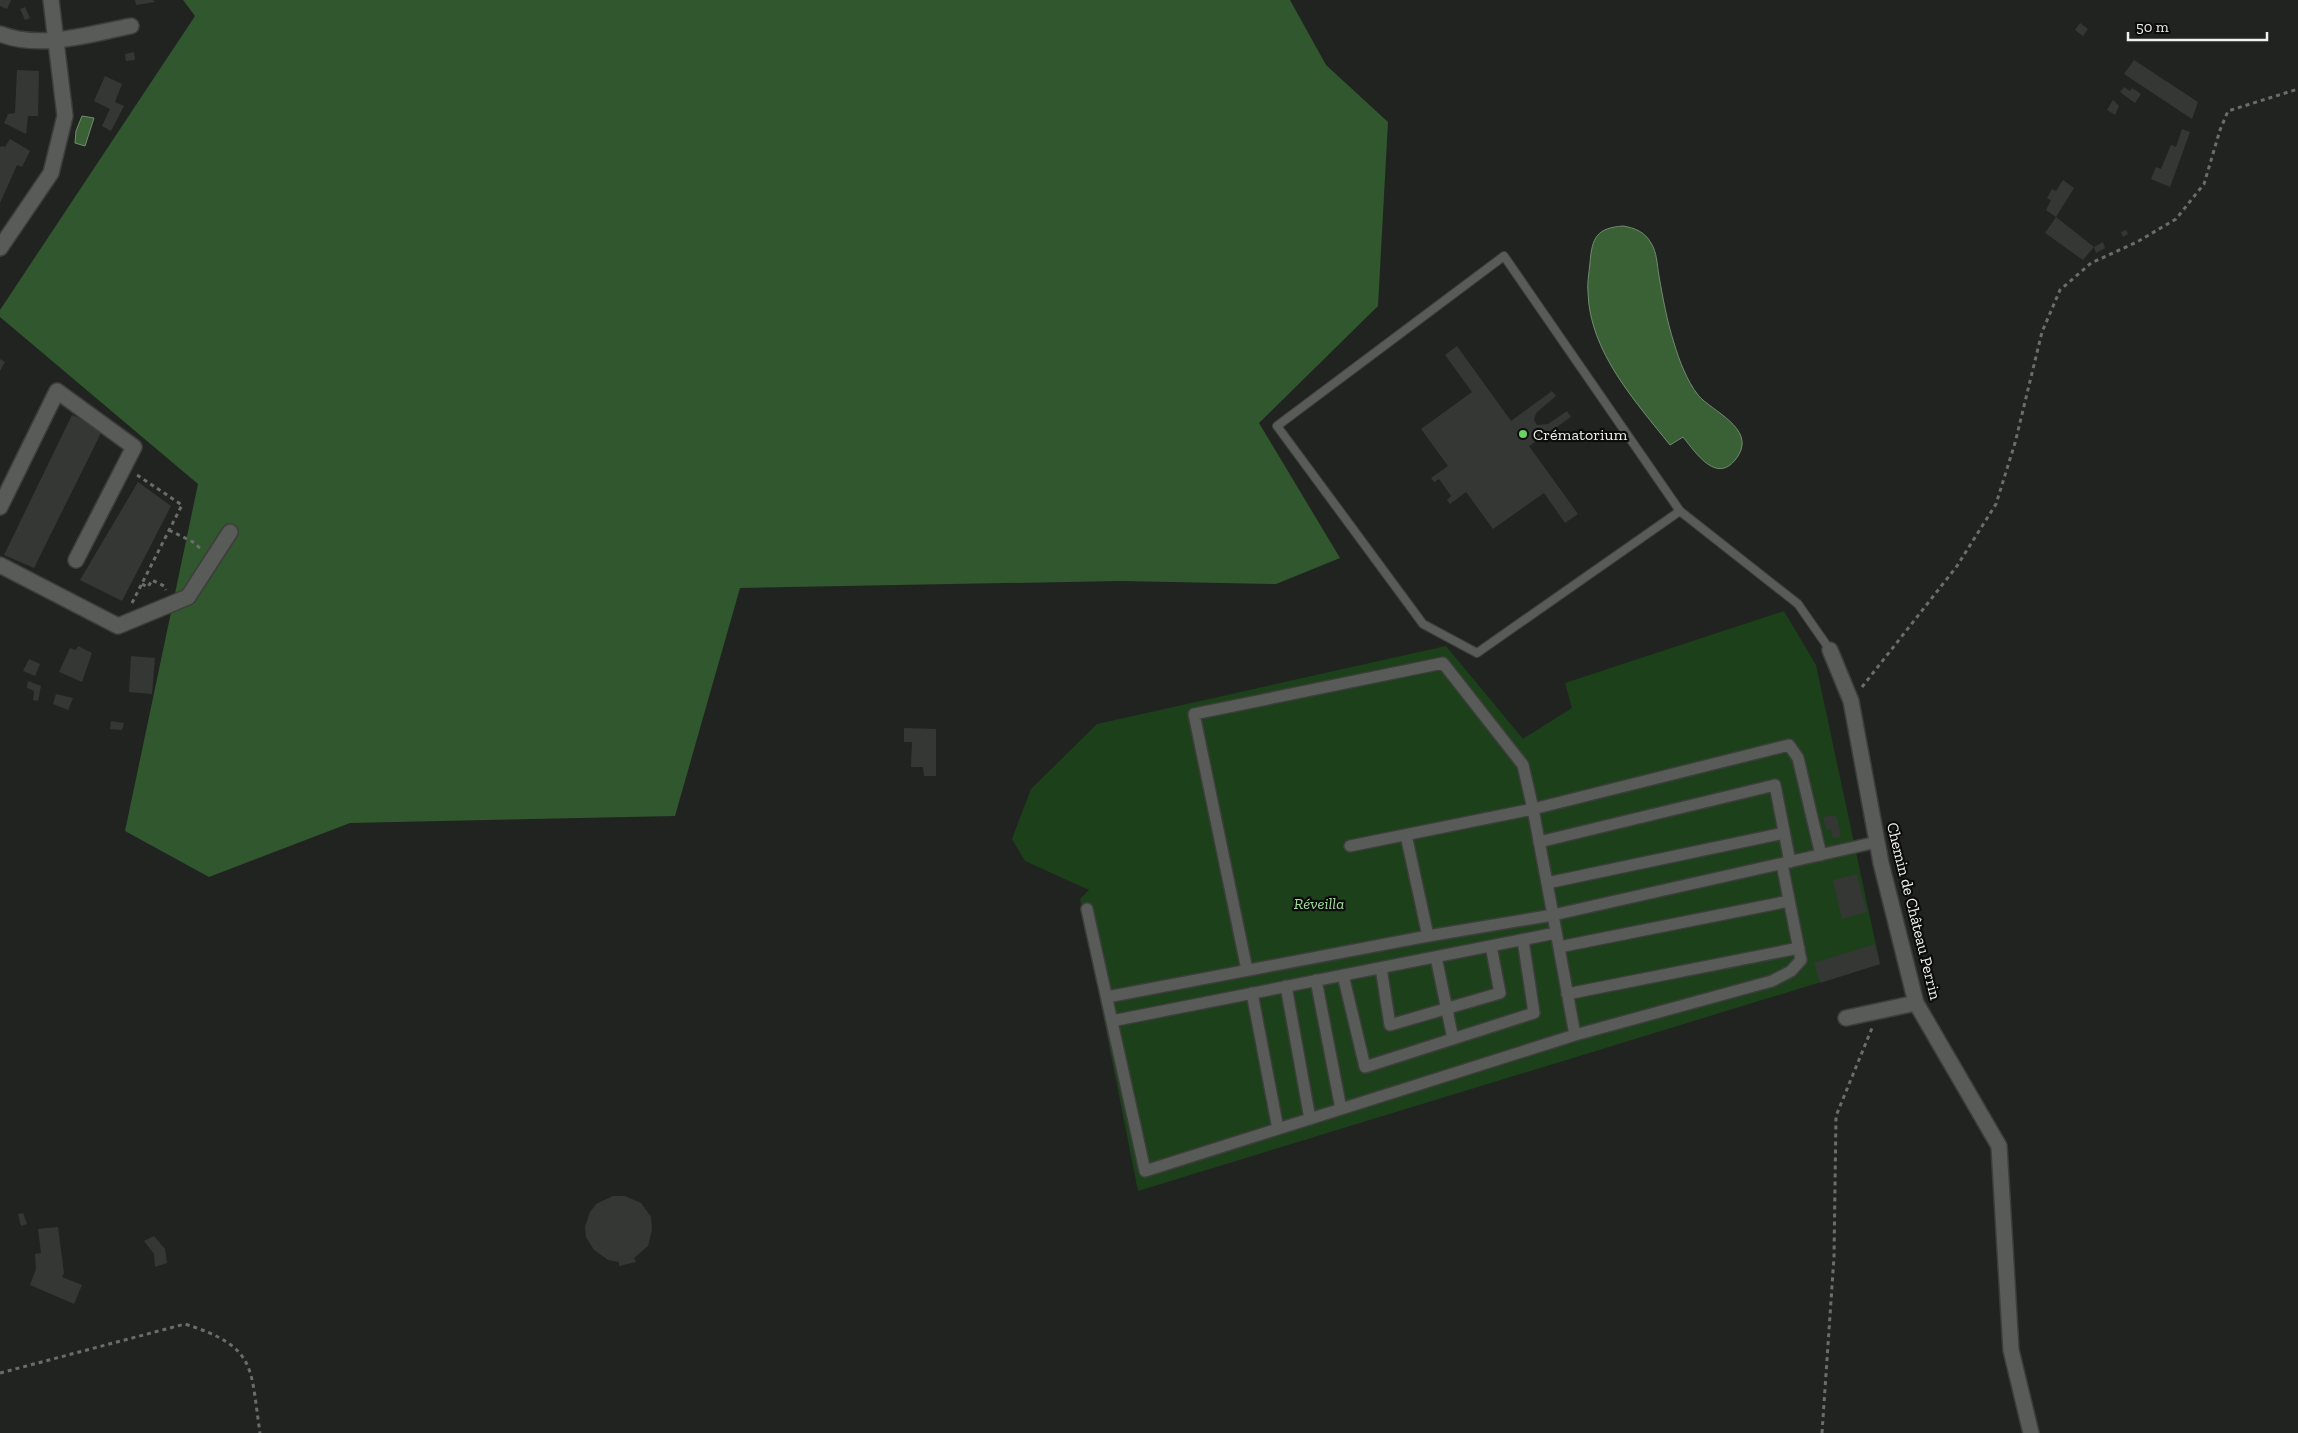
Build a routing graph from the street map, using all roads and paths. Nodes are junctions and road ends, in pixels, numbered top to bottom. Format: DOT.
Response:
graph roads {
  1 [pos="51,0"];
  2 [pos="131,26"];
  3 [pos="0,34"];
  4 [pos="54,40"];
  5 [pos="2298,90"];
  6 [pos="0,248"];
  7 [pos="123,464"];
  8 [pos="0,507"];
  9 [pos="1680,511"];
  10 [pos="169,530"];
  11 [pos="230,532"];
  12 [pos="192,542"];
  13 [pos="76,560"];
  14 [pos="0,565"];
  15 [pos="142,584"];
  16 [pos="164,586"];
  17 [pos="129,622"];
  18 [pos="1830,650"];
  19 [pos="1851,702"];
  20 [pos="1533,809"];
  21 [pos="1784,834"];
  22 [pos="1406,835"];
  23 [pos="1539,842"];
  24 [pos="1877,842"];
  25 [pos="1350,846"];
  26 [pos="1821,855"];
  27 [pos="1786,863"];
  28 [pos="1547,883"];
  29 [pos="1789,901"];
  30 [pos="1087,909"];
  31 [pos="1553,916"];
  32 [pos="1556,933"];
  33 [pos="1428,936"];
  34 [pos="1523,940"];
  35 [pos="1491,946"];
  36 [pos="1559,947"];
  37 [pos="1799,948"];
  38 [pos="1436,957"];
  39 [pos="1381,968"];
  40 [pos="1247,970"];
  41 [pos="1343,975"];
  42 [pos="1316,980"];
  43 [pos="1286,986"];
  44 [pos="1252,993"];
  45 [pos="1567,994"];
  46 [pos="1107,997"];
  47 [pos="1916,1003"];
  48 [pos="1446,1009"];
  49 [pos="1878,1012"];
  50 [pos="1846,1018"];
  51 [pos="1112,1021"];
  52 [pos="1575,1035"];
  53 [pos="1453,1039"];
  54 [pos="1341,1109"];
  55 [pos="1310,1119"];
  56 [pos="1278,1129"];
  57 [pos="0,1373"];
  58 [pos="260,1433"];
  59 [pos="1822,1433"];
  60 [pos="2030,1433"];
  1 -- 4 [label="street"];
  2 -- 4 [label="street"];
  3 -- 4 [label="street"];
  4 -- 6 [label="street"];
  5 -- 19 [label="path"];
  7 -- 8 [label="street"];
  7 -- 10 [label="path"];
  7 -- 13 [label="street"];
  9 -- 9 [label="lane"];
  9 -- 18 [label="lane"];
  10 -- 12 [label="path"];
  10 -- 15 [label="path"];
  11 -- 17 [label="street"];
  14 -- 17 [label="street"];
  15 -- 16 [label="path"];
  15 -- 17 [label="path"];
  18 -- 19 [label="street, Chemin de Château Perrin"];
  19 -- 24 [label="street, Chemin de Château Perrin"];
  20 -- 22 [label="street"];
  20 -- 23 [label="street"];
  20 -- 26 [label="street"];
  20 -- 40 [label="street"];
  21 -- 23 [label="street"];
  21 -- 27 [label="street"];
  21 -- 28 [label="street"];
  22 -- 25 [label="street"];
  22 -- 33 [label="street"];
  23 -- 28 [label="street"];
  24 -- 26 [label="street"];
  24 -- 47 [label="street, Chemin de Château Perrin"];
  26 -- 27 [label="street"];
  27 -- 29 [label="street"];
  27 -- 31 [label="street"];
  28 -- 31 [label="street"];
  29 -- 36 [label="street"];
  29 -- 37 [label="street"];
  30 -- 46 [label="street"];
  31 -- 32 [label="street"];
  31 -- 33 [label="street"];
  32 -- 34 [label="street"];
  32 -- 36 [label="street"];
  33 -- 40 [label="street"];
  34 -- 35 [label="street"];
  34 -- 53 [label="street"];
  35 -- 38 [label="street"];
  35 -- 48 [label="street"];
  36 -- 45 [label="street"];
  37 -- 45 [label="street"];
  37 -- 52 [label="street"];
  38 -- 39 [label="street"];
  38 -- 48 [label="street"];
  39 -- 41 [label="street"];
  39 -- 48 [label="street"];
  40 -- 46 [label="street"];
  41 -- 42 [label="street"];
  41 -- 53 [label="street"];
  42 -- 43 [label="street"];
  42 -- 54 [label="street"];
  43 -- 44 [label="street"];
  43 -- 55 [label="street"];
  44 -- 51 [label="street"];
  44 -- 56 [label="street"];
  45 -- 52 [label="street"];
  46 -- 51 [label="street"];
  47 -- 49 [label="street"];
  47 -- 60 [label="street, Chemin de Château Perrin"];
  48 -- 53 [label="street"];
  49 -- 50 [label="street"];
  49 -- 59 [label="path"];
  51 -- 56 [label="street"];
  52 -- 54 [label="street"];
  54 -- 55 [label="street"];
  55 -- 56 [label="street"];
  57 -- 58 [label="path"];
}
